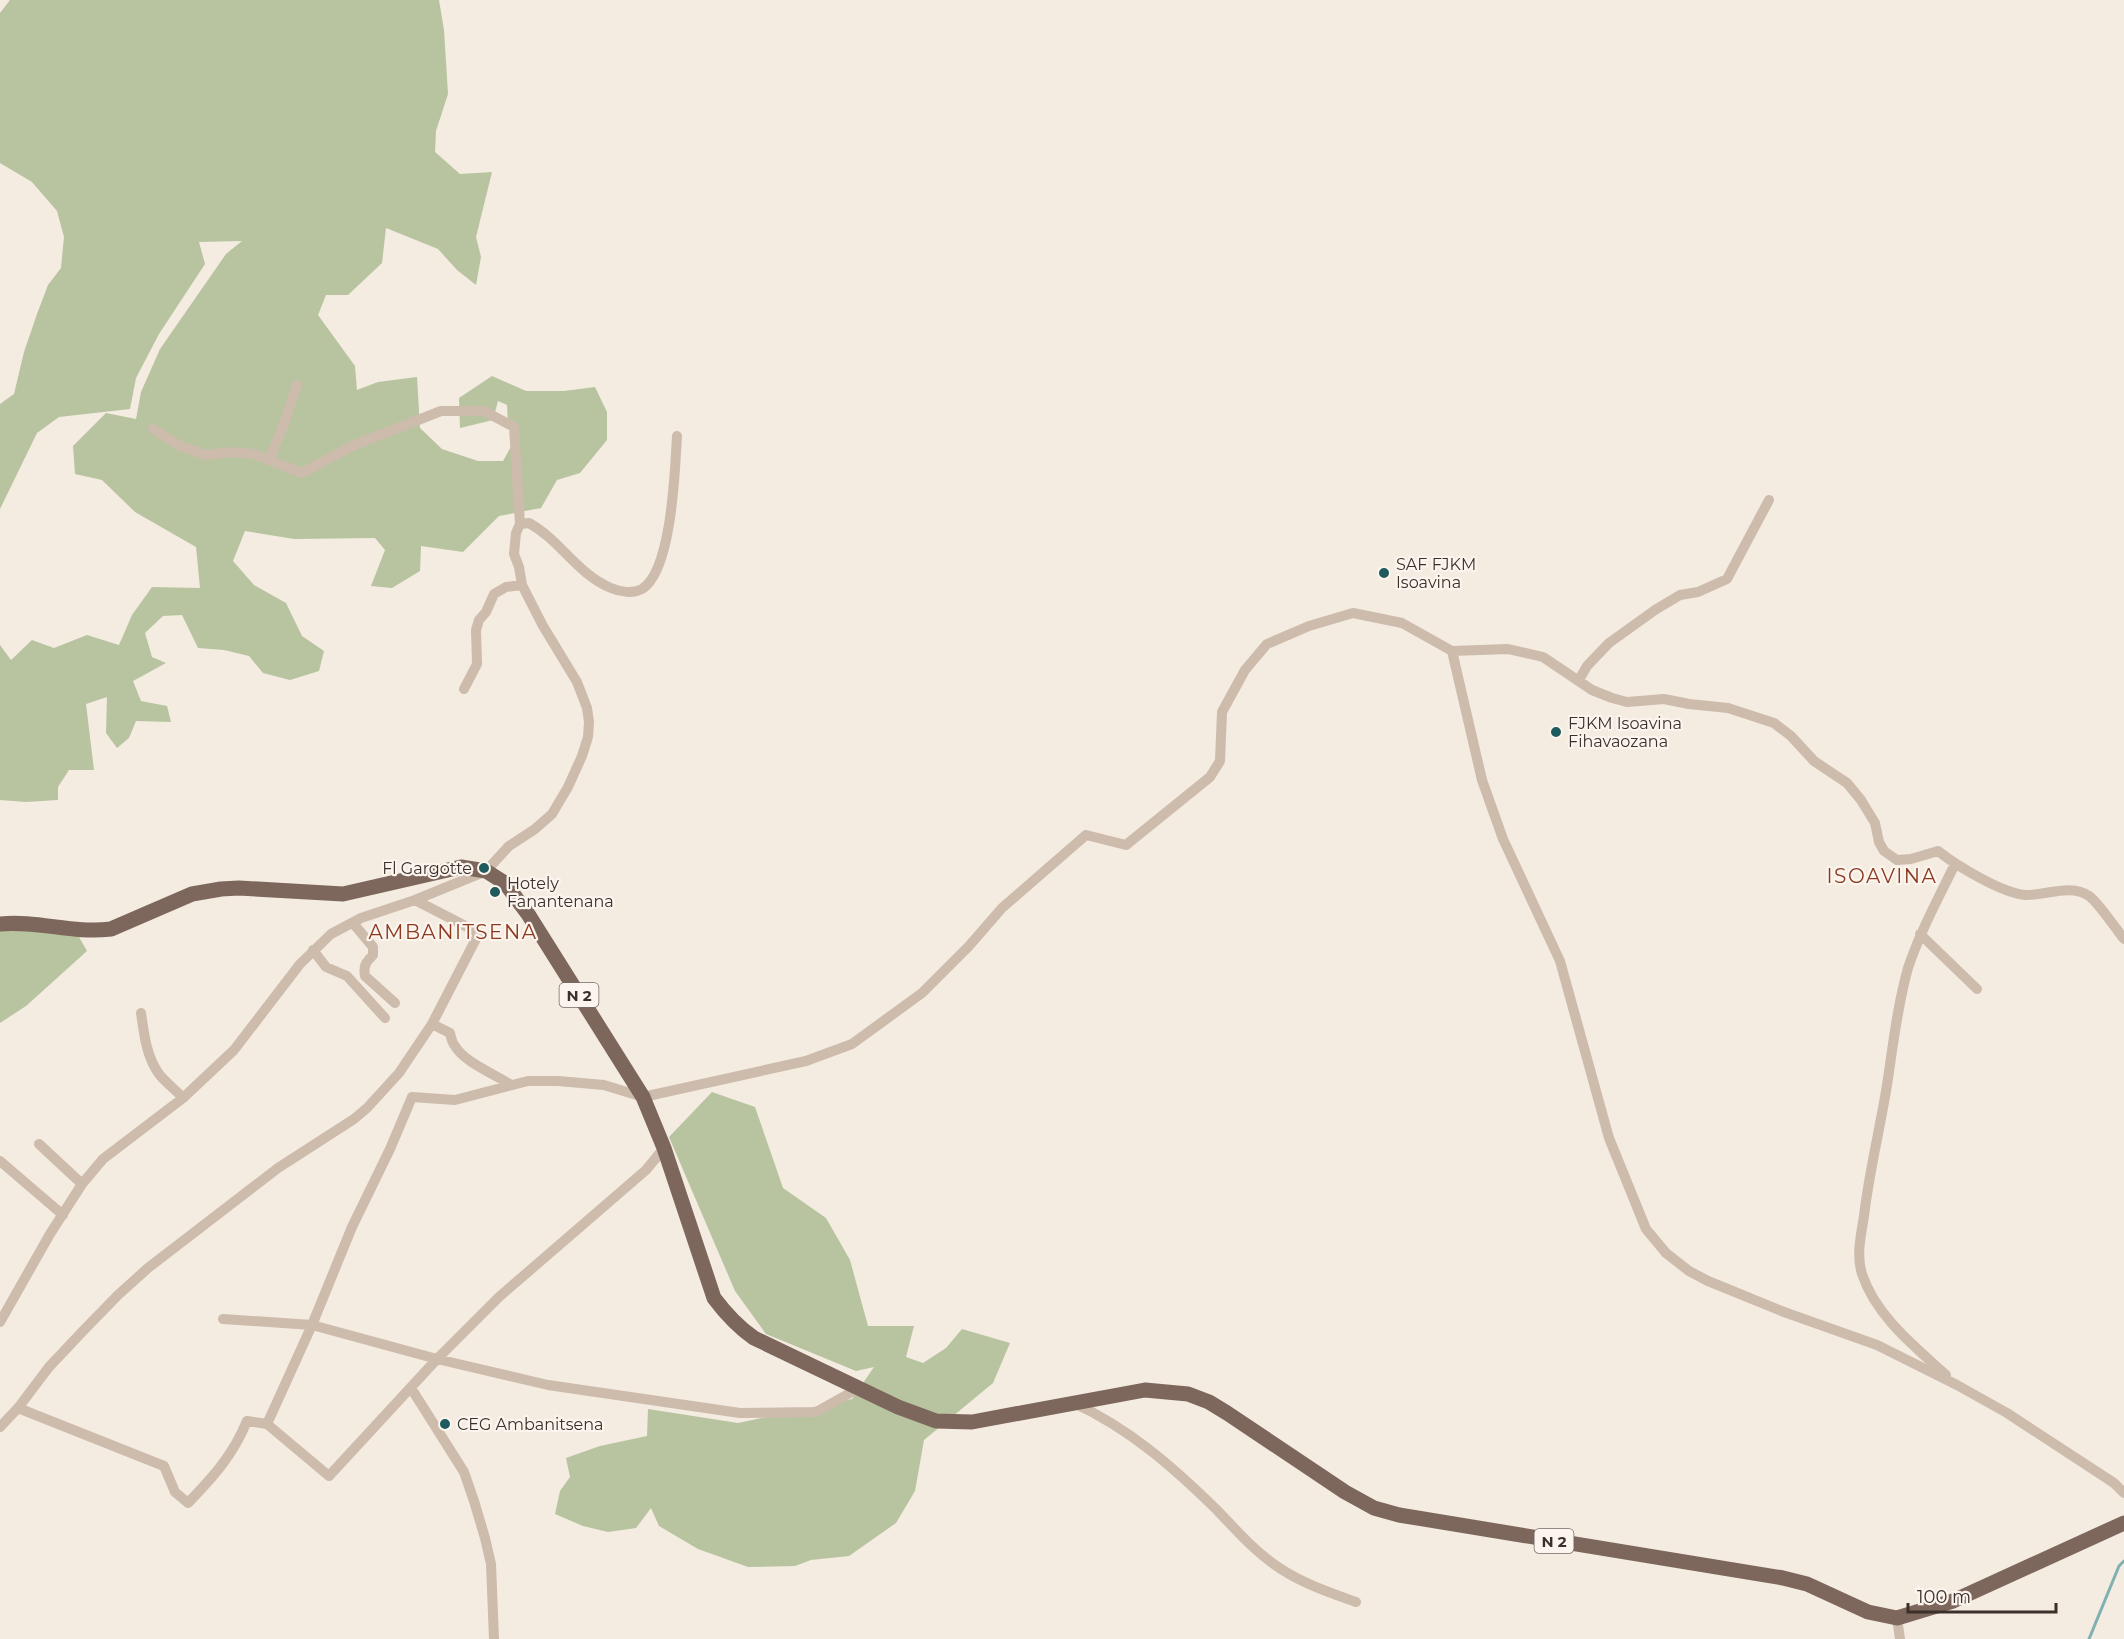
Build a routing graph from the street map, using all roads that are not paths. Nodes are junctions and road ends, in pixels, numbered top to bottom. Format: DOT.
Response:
graph roads {
  1 [pos="297,385"];
  2 [pos="153,429"];
  3 [pos="677,436"];
  4 [pos="269,460"];
  5 [pos="1770,500"];
  6 [pos="520,524"];
  7 [pos="522,585"];
  8 [pos="1452,651"];
  9 [pos="1579,680"];
  10 [pos="464,689"];
  11 [pos="1955,864"];
  12 [pos="486,871"];
  13 [pos="415,900"];
  14 [pos="353,923"];
  15 [pos="0,924"];
  16 [pos="1920,934"];
  17 [pos="2124,939"];
  18 [pos="312,950"];
  19 [pos="1977,989"];
  20 [pos="395,1003"];
  21 [pos="141,1013"];
  22 [pos="385,1018"];
  23 [pos="432,1024"];
  24 [pos="511,1085"];
  25 [pos="643,1097"];
  26 [pos="183,1098"];
  27 [pos="39,1144"];
  28 [pos="664,1148"];
  29 [pos="0,1161"];
  30 [pos="82,1184"];
  31 [pos="63,1215"];
  32 [pos="223,1319"];
  33 [pos="0,1322"];
  34 [pos="312,1326"];
  35 [pos="437,1359"];
  36 [pos="1957,1385"];
  37 [pos="855,1387"];
  38 [pos="411,1388"];
  39 [pos="1074,1403"];
  40 [pos="18,1408"];
  41 [pos="267,1424"];
  42 [pos="0,1427"];
  43 [pos="2124,1492"];
  44 [pos="2124,1524"];
  45 [pos="1356,1602"];
  46 [pos="1897,1618"];
  47 [pos="494,1639"];
  48 [pos="1900,1639"];
  1 -- 4 [label="street"];
  2 -- 4 [label="street"];
  3 -- 6 [label="street"];
  4 -- 6 [label="street"];
  5 -- 9 [label="street"];
  6 -- 7 [label="street"];
  7 -- 10 [label="street"];
  7 -- 12 [label="street"];
  8 -- 9 [label="street"];
  8 -- 25 [label="street"];
  8 -- 36 [label="street"];
  9 -- 11 [label="street"];
  11 -- 16 [label="street"];
  11 -- 17 [label="street"];
  12 -- 13 [label="street"];
  12 -- 15 [label="main road"];
  12 -- 25 [label="main road, N 2"];
  13 -- 14 [label="street"];
  13 -- 23 [label="street"];
  14 -- 18 [label="street"];
  14 -- 20 [label="street"];
  16 -- 19 [label="street"];
  16 -- 36 [label="street"];
  18 -- 22 [label="street"];
  18 -- 26 [label="street"];
  21 -- 26 [label="street"];
  23 -- 24 [label="street"];
  23 -- 40 [label="street"];
  24 -- 25 [label="street"];
  24 -- 34 [label="street"];
  25 -- 28 [label="main road, N 2"];
  26 -- 30 [label="street"];
  27 -- 30 [label="street"];
  28 -- 35 [label="street"];
  28 -- 37 [label="main road, N 2"];
  29 -- 31 [label="street"];
  30 -- 31 [label="street"];
  31 -- 33 [label="street"];
  32 -- 34 [label="street"];
  34 -- 35 [label="street"];
  34 -- 41 [label="street"];
  35 -- 37 [label="street"];
  35 -- 38 [label="street"];
  36 -- 43 [label="street"];
  37 -- 39 [label="main road, N 2"];
  38 -- 41 [label="street"];
  38 -- 47 [label="street"];
  39 -- 45 [label="street"];
  39 -- 46 [label="main road, N 2"];
  40 -- 41 [label="street"];
  40 -- 42 [label="street"];
  44 -- 46 [label="main road, N 2"];
  46 -- 48 [label="street"];
}
